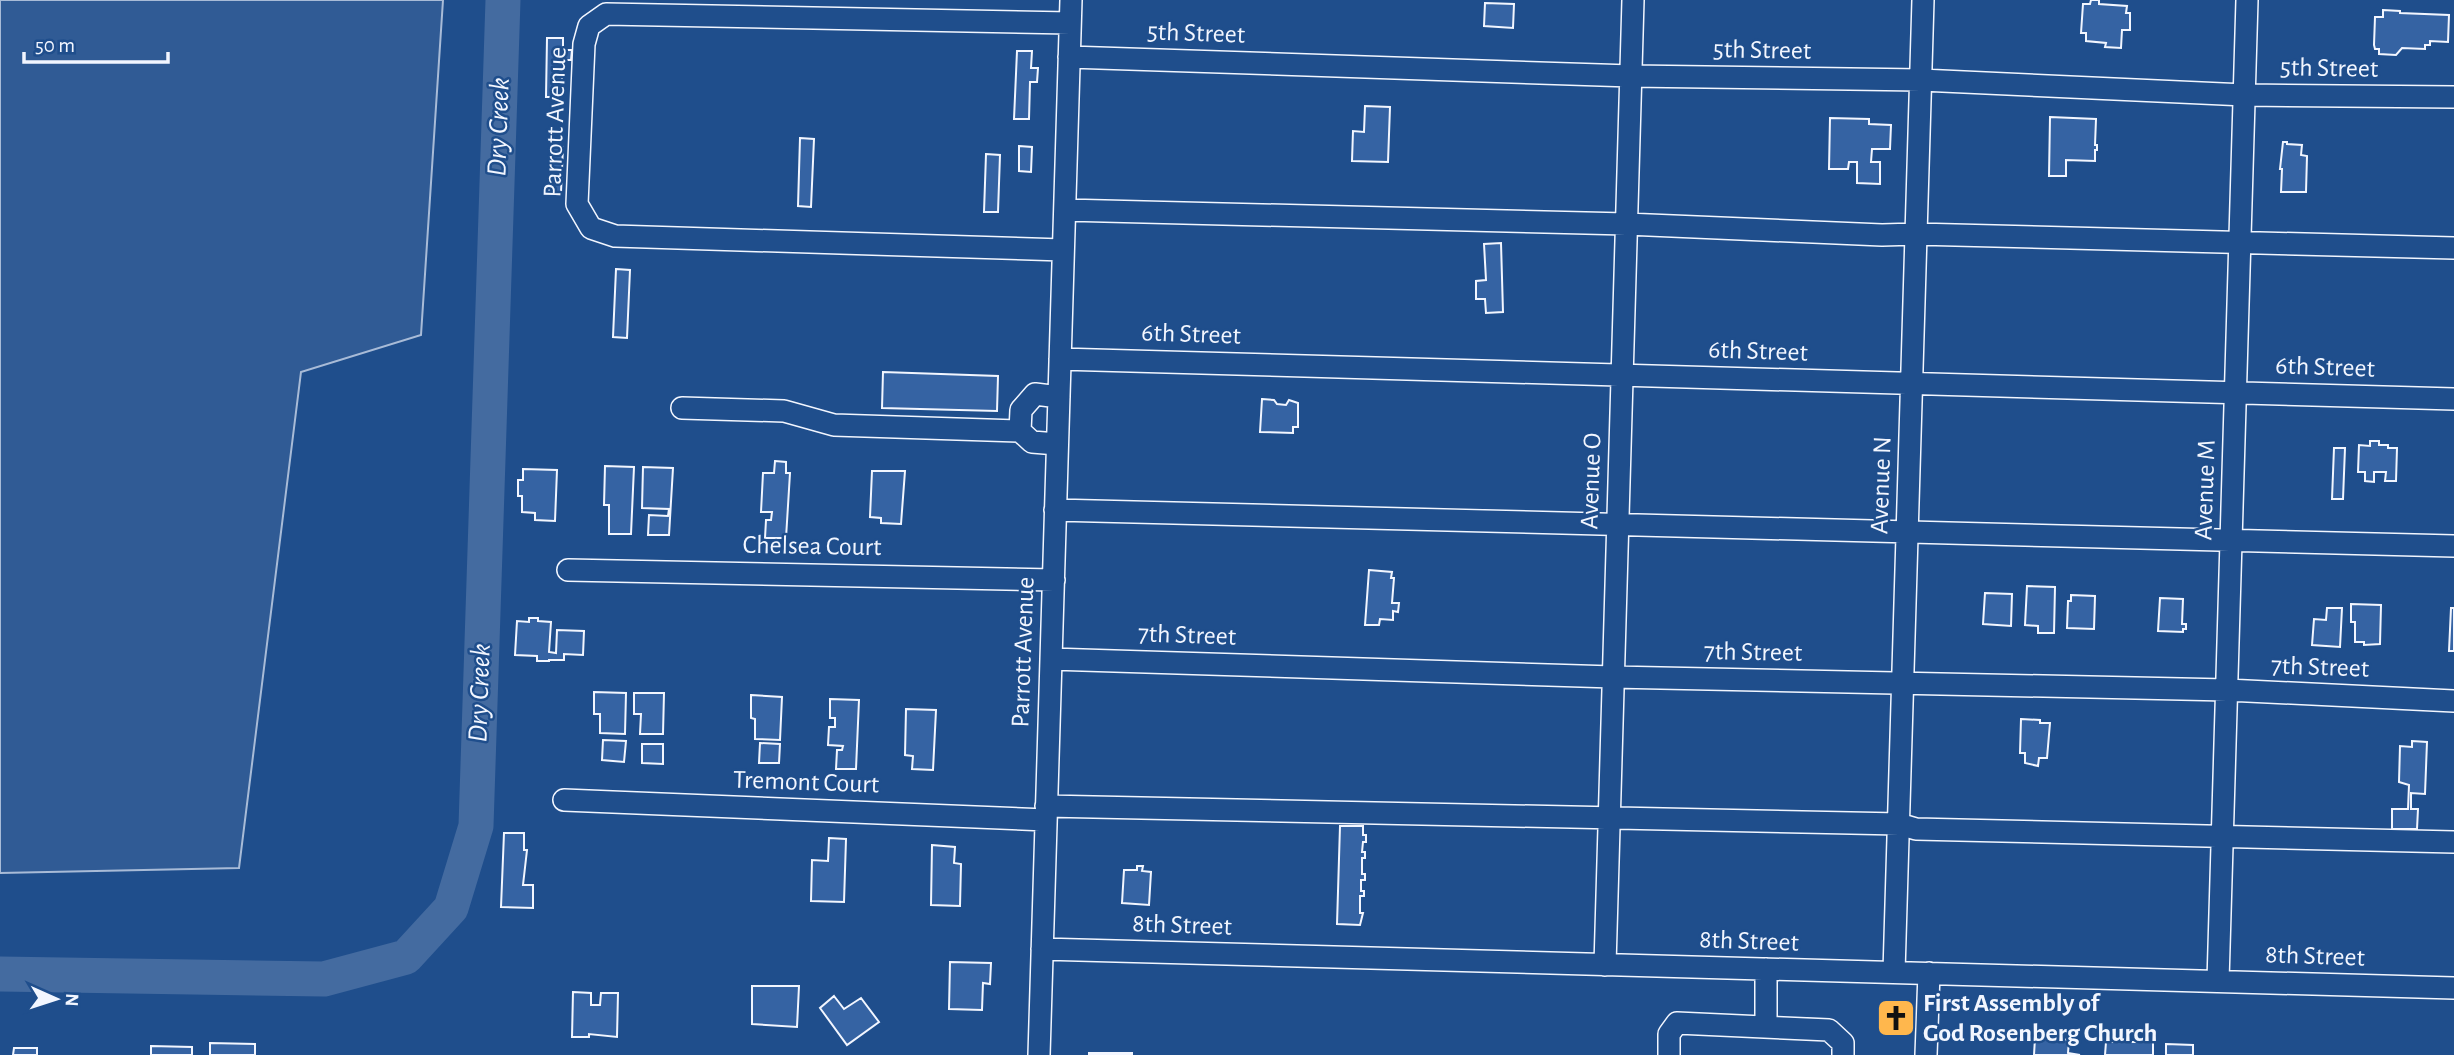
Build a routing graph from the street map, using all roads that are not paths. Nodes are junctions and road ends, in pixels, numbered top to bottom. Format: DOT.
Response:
graph roads {
  1 [pos="1071,0"];
  2 [pos="1633,0"];
  3 [pos="1923,0"];
  4 [pos="2248,0"];
  5 [pos="1070,23"];
  6 [pos="1069,57"];
  7 [pos="1631,76"];
  8 [pos="1920,80"];
  9 [pos="2245,95"];
  10 [pos="2454,97"];
  11 [pos="1065,210"];
  12 [pos="1626,224"];
  13 [pos="1916,234"];
  14 [pos="2240,241"];
  15 [pos="2454,248"];
  16 [pos="1063,250"];
  17 [pos="1060,359"];
  18 [pos="1622,375"];
  19 [pos="1912,383"];
  20 [pos="2236,392"];
  21 [pos="1059,397"];
  22 [pos="2454,399"];
  23 [pos="682,408"];
  24 [pos="1020,430"];
  25 [pos="1057,444"];
  26 [pos="1055,510"];
  27 [pos="1618,524"];
  28 [pos="1907,532"];
  29 [pos="2231,539"];
  30 [pos="2454,546"];
  31 [pos="568,569"];
  32 [pos="1054,580"];
  33 [pos="1051,659"];
  34 [pos="1613,677"];
  35 [pos="1903,683"];
  36 [pos="2227,690"];
  37 [pos="2454,701"];
  38 [pos="564,800"];
  39 [pos="1046,813"];
  40 [pos="1609,818"];
  41 [pos="1899,824"];
  42 [pos="2223,837"];
  43 [pos="2454,842"];
  44 [pos="1042,949"];
  45 [pos="1605,965"];
  46 [pos="1766,969"];
  47 [pos="1894,972"];
  48 [pos="1929,973"];
  49 [pos="2218,981"];
  50 [pos="2454,988"];
  51 [pos="1766,1027"];
  52 [pos="1039,1055"];
  53 [pos="1669,1055"];
  54 [pos="1843,1055"];
  55 [pos="1926,1055"];
  1 -- 5 [label="street, Parrott Avenue"];
  2 -- 7 [label="street, Avenue O"];
  3 -- 8 [label="street, Avenue N"];
  4 -- 9 [label="street, Avenue M"];
  5 -- 6 [label="street, Parrott Avenue"];
  5 -- 16 [label="street, Parrott Avenue"];
  6 -- 7 [label="street, 5th Street"];
  6 -- 11 [label="street, Parrott Avenue"];
  7 -- 8 [label="street, 5th Street"];
  7 -- 12 [label="street, Avenue O"];
  8 -- 9 [label="street, 5th Street"];
  8 -- 13 [label="street, Avenue N"];
  9 -- 10 [label="street, 5th Street"];
  9 -- 14 [label="street, Avenue M"];
  11 -- 12 [label="street"];
  11 -- 16 [label="street, Parrott Avenue"];
  12 -- 13 [label="street"];
  12 -- 18 [label="street, Avenue O"];
  13 -- 14 [label="street"];
  13 -- 19 [label="street, Avenue N"];
  14 -- 15 [label="street"];
  14 -- 20 [label="street, Avenue M"];
  16 -- 17 [label="street, Parrott Avenue"];
  17 -- 18 [label="street, 6th Street"];
  17 -- 21 [label="street, Parrott Avenue"];
  18 -- 19 [label="street, 6th Street"];
  18 -- 27 [label="street, Avenue O"];
  19 -- 20 [label="street, 6th Street"];
  19 -- 28 [label="street, Avenue N"];
  20 -- 22 [label="street, 6th Street"];
  20 -- 29 [label="street, Avenue M"];
  21 -- 24 [label="street"];
  21 -- 25 [label="street, Parrott Avenue"];
  23 -- 24 [label="street"];
  24 -- 25 [label="street"];
  25 -- 26 [label="street, Parrott Avenue"];
  26 -- 27 [label="street"];
  26 -- 32 [label="street, Parrott Avenue"];
  27 -- 28 [label="street"];
  27 -- 34 [label="street, Avenue O"];
  28 -- 29 [label="street"];
  28 -- 35 [label="street, Avenue N"];
  29 -- 30 [label="street"];
  29 -- 36 [label="street, Avenue M"];
  31 -- 32 [label="street, Chelsea Court"];
  32 -- 33 [label="street, Parrott Avenue"];
  33 -- 34 [label="street, 7th Street"];
  33 -- 39 [label="street, Parrott Avenue"];
  34 -- 35 [label="street, 7th Street"];
  34 -- 40 [label="street, Avenue O"];
  35 -- 36 [label="street, 7th Street"];
  35 -- 41 [label="street, Avenue N"];
  36 -- 37 [label="street, 7th Street"];
  36 -- 42 [label="street, Avenue M"];
  38 -- 39 [label="street, Tremont Court"];
  39 -- 40 [label="street, Tremont Court"];
  39 -- 44 [label="street, Parrott Avenue"];
  40 -- 41 [label="street, Tremont Court"];
  40 -- 45 [label="street, Avenue O"];
  41 -- 42 [label="street, Tremont Court"];
  41 -- 47 [label="street, Avenue N"];
  42 -- 43 [label="street, Tremont Court"];
  42 -- 49 [label="street, Avenue M"];
  44 -- 45 [label="street, 8th Street"];
  44 -- 52 [label="street, Parrott Avenue"];
  45 -- 46 [label="street, 8th Street"];
  46 -- 47 [label="street, 8th Street"];
  46 -- 51 [label="street"];
  47 -- 48 [label="street, 8th Street"];
  48 -- 49 [label="street, 8th Street"];
  48 -- 55 [label="street"];
  49 -- 50 [label="street, 8th Street"];
  51 -- 53 [label="street"];
  51 -- 54 [label="street"];
}
